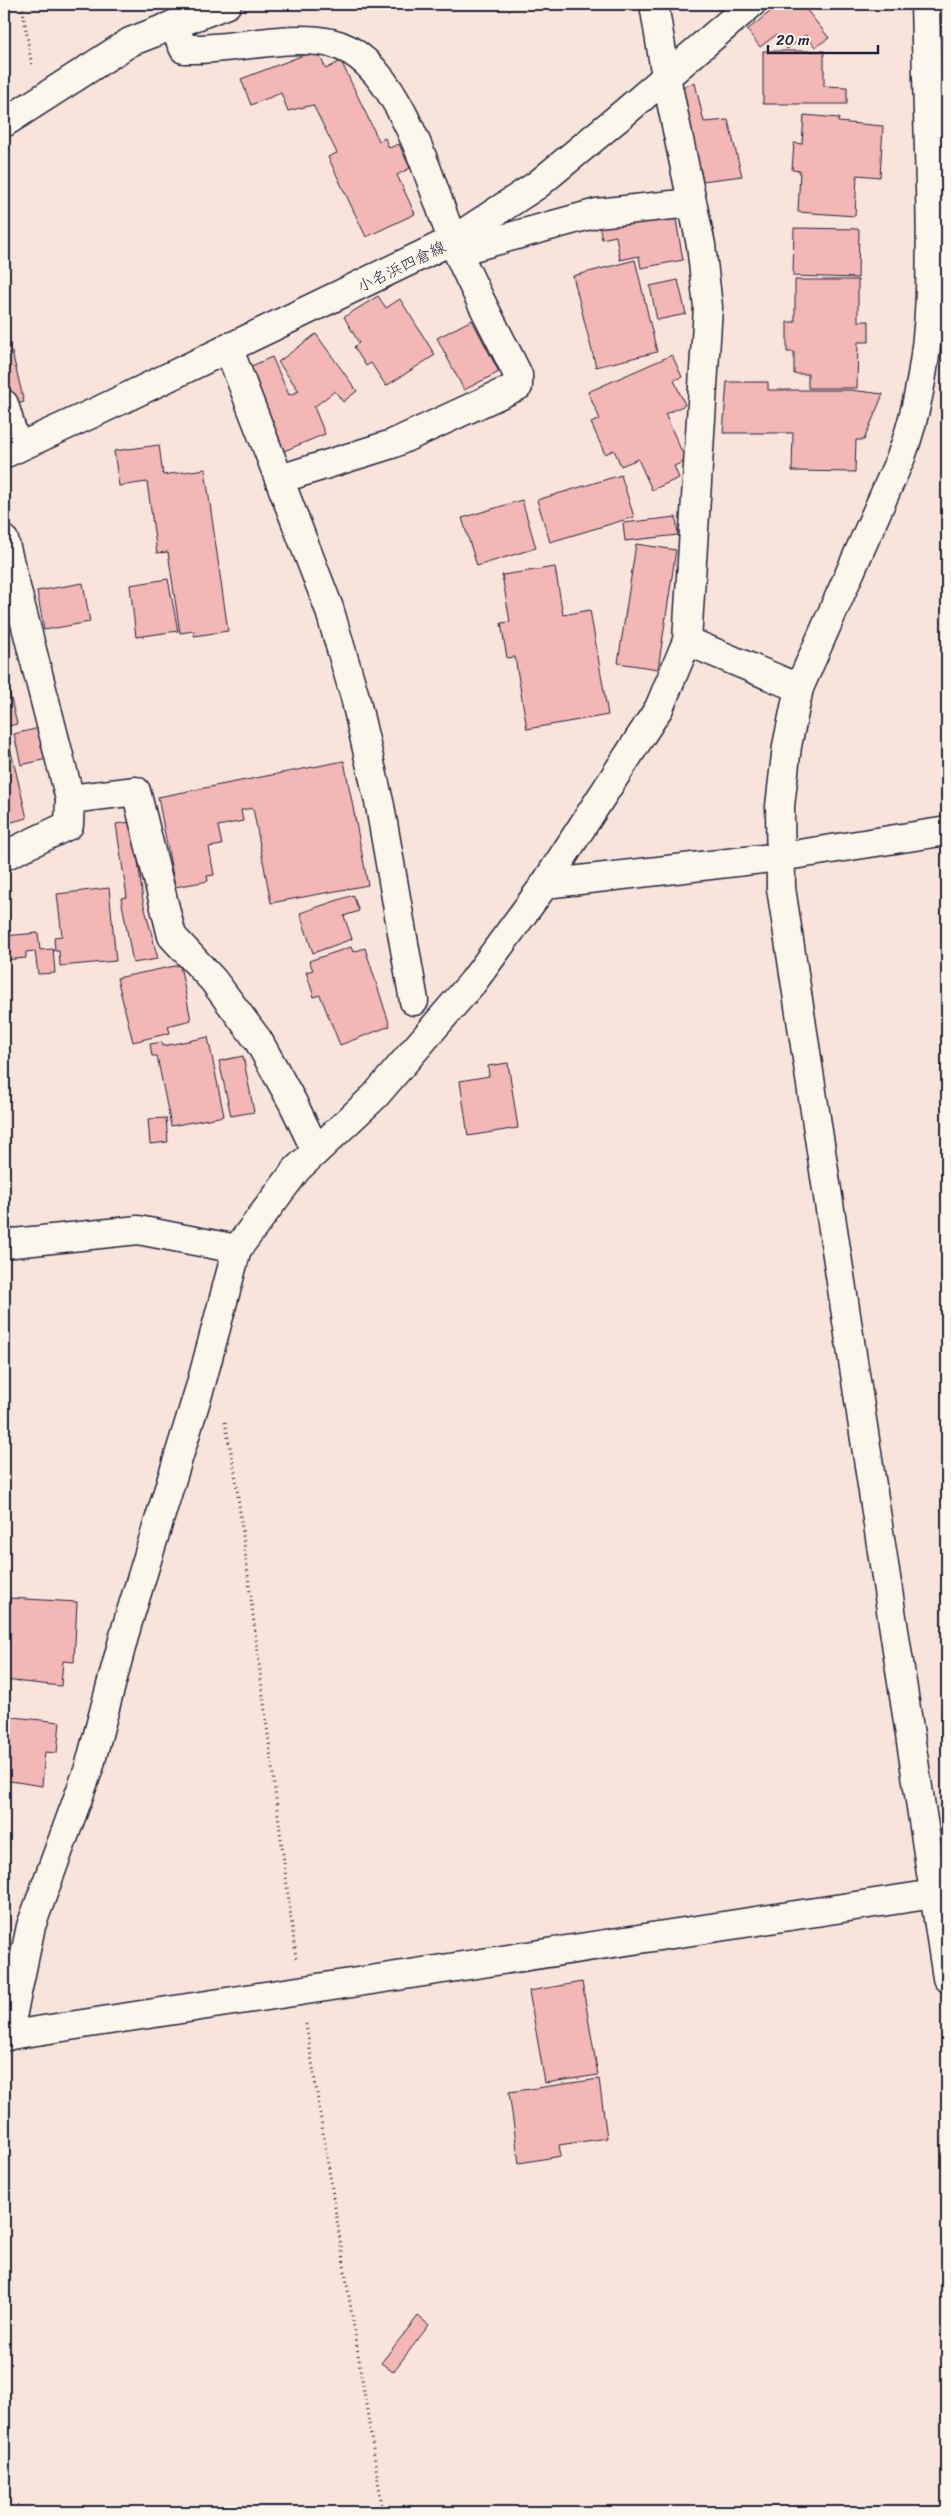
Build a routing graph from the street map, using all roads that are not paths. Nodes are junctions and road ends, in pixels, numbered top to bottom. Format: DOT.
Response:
graph roads {
  1 [pos="227,4"];
  2 [pos="654,4"];
  3 [pos="751,4"];
  4 [pos="925,4"];
  5 [pos="172,25"];
  6 [pos="666,77"];
  7 [pos="4,123"];
  8 [pos="691,203"];
  9 [pos="455,244"];
  10 [pos="228,347"];
  11 [pos="4,404"];
  12 [pos="10,451"];
  13 [pos="280,479"];
  14 [pos="4,540"];
  15 [pos="688,640"];
  16 [pos="799,688"];
  17 [pos="70,799"];
  18 [pos="947,831"];
  19 [pos="4,856"];
  20 [pos="780,858"];
  21 [pos="546,884"];
  22 [pos="414,1001"];
  23 [pos="316,1151"];
  24 [pos="4,1244"];
  25 [pos="237,1249"];
  26 [pos="941,1893"];
  27 [pos="947,1978"];
  28 [pos="6,2036"];
  1 -- 5 [label="street"];
  2 -- 6 [label="street"];
  3 -- 6 [label="street, 小名浜四倉線"];
  4 -- 16 [label="street"];
  5 -- 7 [label="street"];
  5 -- 9 [label="street"];
  6 -- 8 [label="street"];
  6 -- 9 [label="street, 小名浜四倉線"];
  8 -- 9 [label="street"];
  8 -- 15 [label="street"];
  9 -- 10 [label="street, 小名浜四倉線"];
  9 -- 13 [label="street"];
  10 -- 12 [label="street, 小名浜四倉線"];
  10 -- 13 [label="street"];
  11 -- 12 [label="street"];
  13 -- 22 [label="street"];
  14 -- 17 [label="street"];
  15 -- 16 [label="street"];
  15 -- 21 [label="street"];
  16 -- 20 [label="street"];
  17 -- 19 [label="street"];
  17 -- 23 [label="street"];
  18 -- 20 [label="street"];
  20 -- 21 [label="street"];
  20 -- 26 [label="street"];
  21 -- 23 [label="street"];
  23 -- 25 [label="street"];
  24 -- 25 [label="street"];
  25 -- 28 [label="street"];
  26 -- 27 [label="street"];
  26 -- 28 [label="street"];
}
